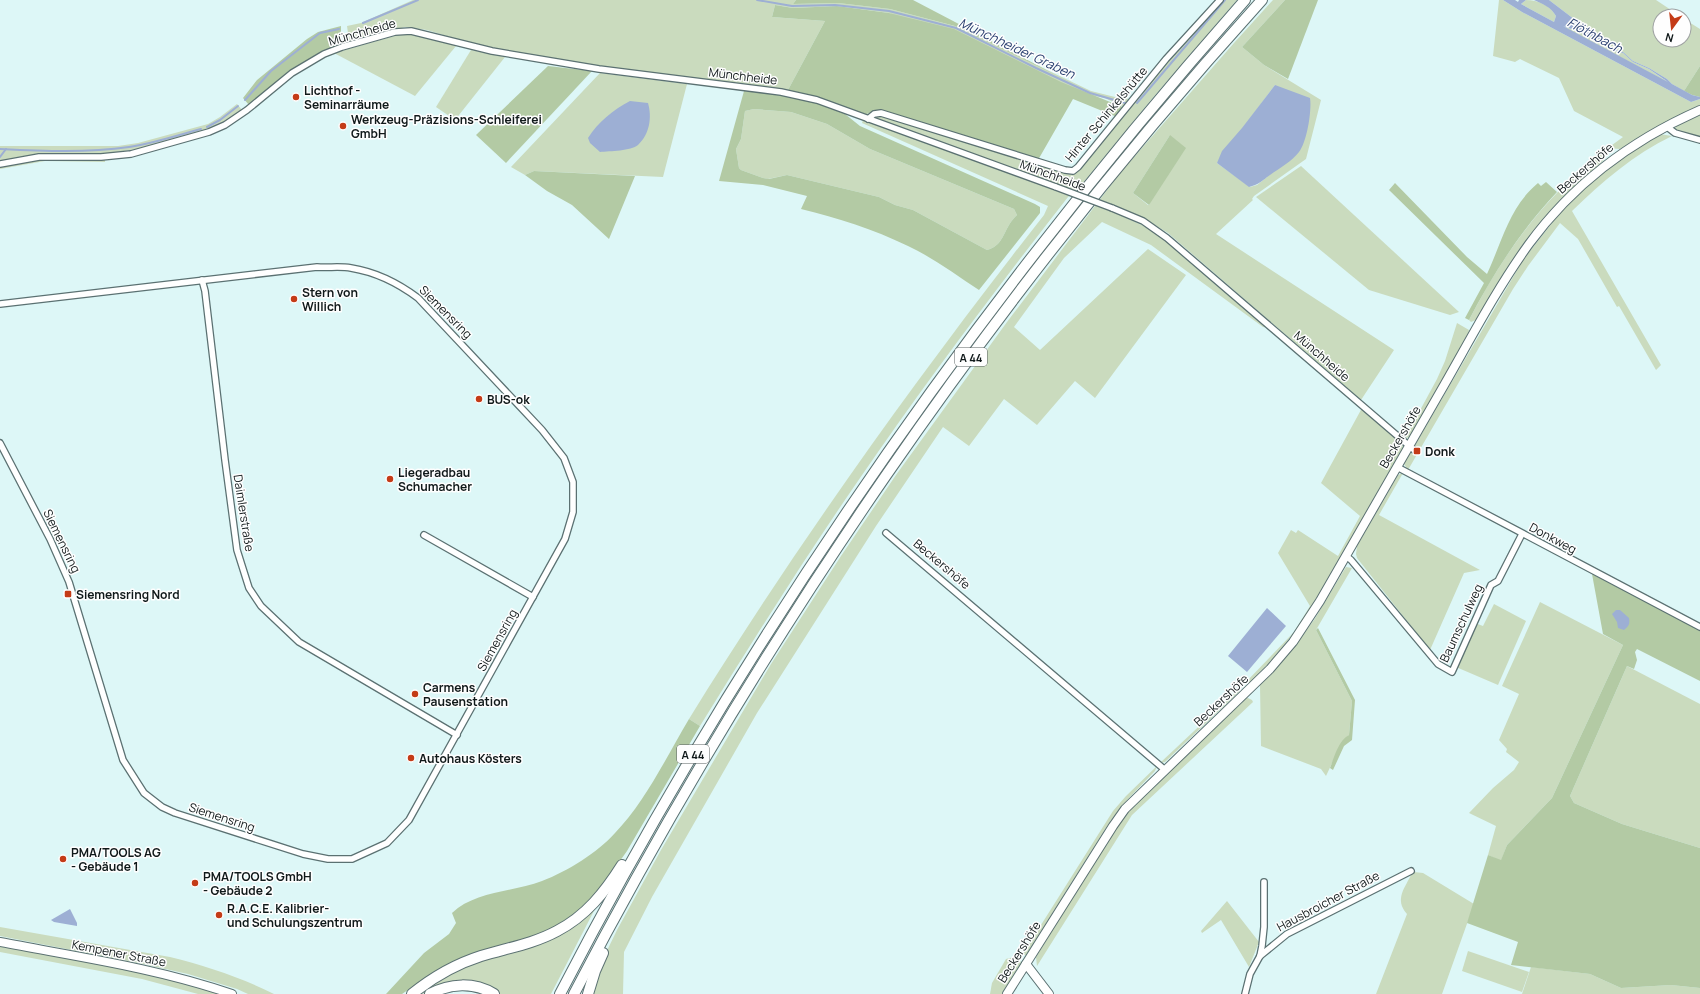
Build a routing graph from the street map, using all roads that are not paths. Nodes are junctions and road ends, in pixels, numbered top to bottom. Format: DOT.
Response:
graph roads {
  1 [pos="1220,0"];
  2 [pos="1245,0"];
  3 [pos="1262,0"];
  4 [pos="1700,110"];
  5 [pos="868,119"];
  6 [pos="1666,126"];
  7 [pos="1700,140"];
  8 [pos="0,164"];
  9 [pos="202,280"];
  10 [pos="0,304"];
  11 [pos="0,443"];
  12 [pos="1412,448"];
  13 [pos="1397,467"];
  14 [pos="886,533"];
  15 [pos="1522,534"];
  16 [pos="424,535"];
  17 [pos="1346,556"];
  18 [pos="533,597"];
  19 [pos="1700,627"];
  20 [pos="457,735"];
  21 [pos="1164,770"];
  22 [pos="641,844"];
  23 [pos="1411,871"];
  24 [pos="1264,882"];
  25 [pos="632,885"];
  26 [pos="0,942"];
  27 [pos="1260,956"];
  28 [pos="1026,964"];
  29 [pos="232,994"];
  30 [pos="412,994"];
  31 [pos="430,994"];
  32 [pos="494,994"];
  33 [pos="560,994"];
  34 [pos="574,994"];
  35 [pos="588,994"];
  36 [pos="1007,994"];
  37 [pos="1049,994"];
  38 [pos="1245,994"];
  1 -- 5 [label="street, Hinter Schinkelshütte"];
  2 -- 22 [label="highway, A 44"];
  3 -- 25 [label="highway, A 44"];
  4 -- 6 [label="street, Beckershöfe"];
  5 -- 8 [label="street, Münchheide"];
  5 -- 12 [label="street, Münchheide, bridge"];
  6 -- 7 [label="street"];
  6 -- 12 [label="street, Beckershöfe"];
  9 -- 10 [label="street, Siemensring"];
  9 -- 18 [label="street, Siemensring"];
  9 -- 20 [label="street, Daimlerstraße"];
  11 -- 20 [label="street, Siemensring"];
  12 -- 13 [label="street, Beckershöfe"];
  13 -- 15 [label="street, Donkweg"];
  13 -- 17 [label="street, Beckershöfe"];
  14 -- 21 [label="street, Beckershöfe"];
  15 -- 17 [label="street, Baumschulweg"];
  15 -- 19 [label="street, Donkweg"];
  16 -- 18 [label="street"];
  17 -- 21 [label="street, Beckershöfe"];
  18 -- 20 [label="street, Siemensring"];
  21 -- 28 [label="street, Beckershöfe"];
  22 -- 30 [label="highway"];
  22 -- 33 [label="highway, A 44"];
  23 -- 27 [label="street, Hausbroicher Straße"];
  24 -- 27 [label="street, Hausbroicher Straße"];
  25 -- 34 [label="highway, A 44"];
  25 -- 35 [label="highway"];
  26 -- 29 [label="street, Kempener Straße"];
  27 -- 38 [label="street, Hausbroicher Straße"];
  28 -- 36 [label="street, Beckershöfe"];
  28 -- 37 [label="street"];
  31 -- 32 [label="highway"];
}
